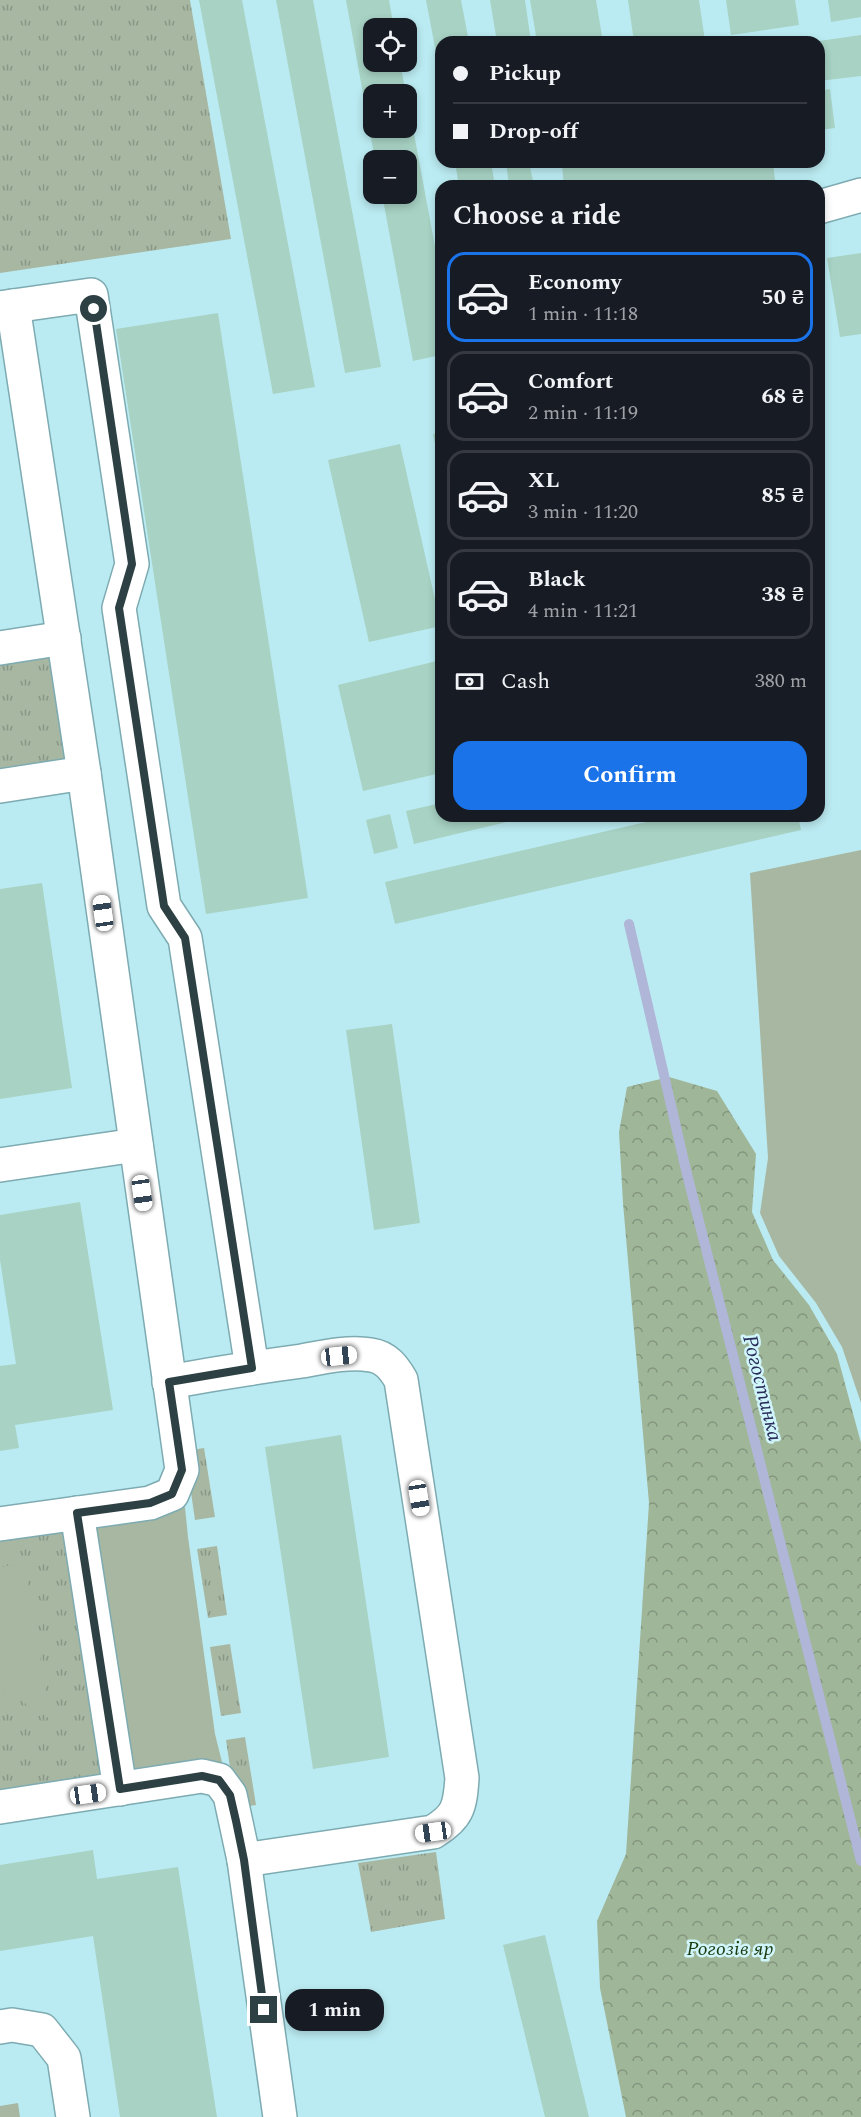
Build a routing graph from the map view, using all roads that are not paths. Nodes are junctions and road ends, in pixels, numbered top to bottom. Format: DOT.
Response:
graph roads {
  1 [pos="861,195"];
  2 [pos="825,205"];
  3 [pos="6,307"];
  4 [pos="64,638"];
  5 [pos="0,648"];
  6 [pos="84,773"];
  7 [pos="0,786"];
  8 [pos="136,1145"];
  9 [pos="0,1165"];
  10 [pos="252,1368"];
  11 [pos="169,1382"];
  12 [pos="77,1513"];
  13 [pos="0,1524"];
  14 [pos="120,1789"];
  15 [pos="0,1808"];
  16 [pos="244,1860"];
  17 [pos="6,2026"];
  18 [pos="73,2117"];
  19 [pos="280,2117"];
  1 -- 2 [label="lane"];
  3 -- 4 [label="lane"];
  3 -- 10 [label="lane"];
  4 -- 5 [label="lane"];
  4 -- 6 [label="lane"];
  6 -- 7 [label="lane"];
  6 -- 8 [label="lane"];
  8 -- 9 [label="lane"];
  8 -- 11 [label="lane"];
  10 -- 11 [label="lane"];
  10 -- 16 [label="lane"];
  11 -- 12 [label="lane"];
  12 -- 13 [label="lane"];
  12 -- 14 [label="lane"];
  14 -- 15 [label="lane"];
  14 -- 16 [label="lane"];
  16 -- 19 [label="lane"];
  17 -- 18 [label="lane"];
}
